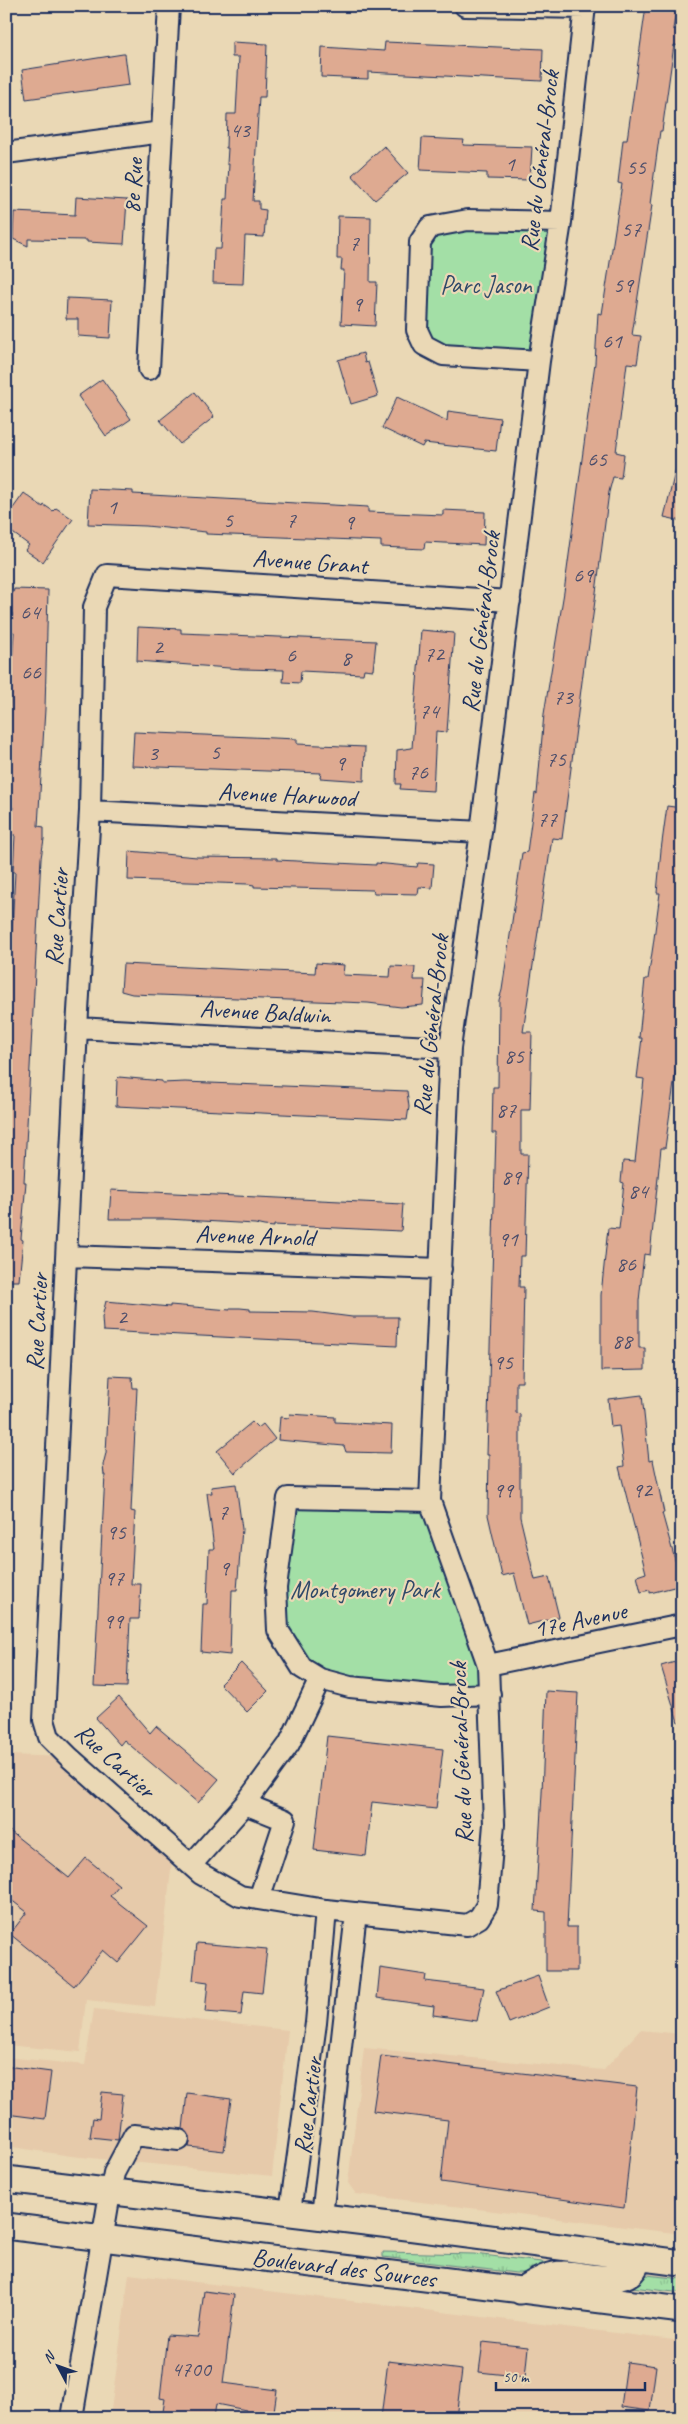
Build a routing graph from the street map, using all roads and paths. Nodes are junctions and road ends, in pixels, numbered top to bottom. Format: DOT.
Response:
graph roads {
  1 [pos="169,6"];
  2 [pos="466,6"];
  3 [pos="585,7"];
  4 [pos="162,132"];
  5 [pos="6,153"];
  6 [pos="561,222"];
  7 [pos="539,361"];
  8 [pos="149,370"];
  9 [pos="107,575"];
  10 [pos="510,601"];
  11 [pos="90,811"];
  12 [pos="481,832"];
  13 [pos="77,1028"];
  14 [pos="450,1048"];
  15 [pos="67,1256"];
  16 [pos="441,1269"];
  17 [pos="430,1501"];
  18 [pos="682,1625"];
  19 [pos="488,1665"];
  20 [pos="320,1679"];
  21 [pos="490,1694"];
  22 [pos="245,1804"];
  23 [pos="191,1865"];
  24 [pos="259,1899"];
  25 [pos="326,1910"];
  26 [pos="356,1913"];
  27 [pos="178,2140"];
  28 [pos="6,2179"];
  29 [pos="110,2193"];
  30 [pos="290,2212"];
  31 [pos="322,2216"];
  32 [pos="6,2226"];
  33 [pos="103,2239"];
  34 [pos="638,2258"];
  35 [pos="682,2263"];
  36 [pos="520,2291"];
  37 [pos="682,2310"];
  38 [pos="72,2418"];
  1 -- 4 [label="street, 8e Rue"];
  2 -- 3 [label="street"];
  3 -- 6 [label="street, Rue du Général-Brock"];
  4 -- 5 [label="street"];
  4 -- 8 [label="street, 8e Rue"];
  6 -- 7 [label="street, Rue du Général-Brock"];
  6 -- 7 [label="street"];
  7 -- 10 [label="street, Rue du Général-Brock"];
  9 -- 10 [label="street, Avenue Grant"];
  9 -- 11 [label="street, Rue Cartier"];
  10 -- 12 [label="street, Rue du Général-Brock"];
  11 -- 12 [label="street, Avenue Harwood"];
  11 -- 13 [label="street, Rue Cartier"];
  12 -- 14 [label="street, Rue du Général-Brock"];
  13 -- 14 [label="street, Avenue Baldwin"];
  13 -- 15 [label="street, Rue Cartier"];
  14 -- 16 [label="street, Rue du Général-Brock"];
  15 -- 16 [label="street, Avenue Arnold"];
  15 -- 23 [label="street, Rue Cartier"];
  16 -- 17 [label="street, Rue du Général-Brock"];
  17 -- 19 [label="street, Rue du Général-Brock"];
  17 -- 20 [label="street"];
  18 -- 19 [label="street, 17e Avenue"];
  19 -- 21 [label="street, Rue du Général-Brock"];
  20 -- 21 [label="street"];
  20 -- 22 [label="street"];
  21 -- 26 [label="street, Rue du Général-Brock"];
  22 -- 23 [label="street"];
  22 -- 24 [label="street"];
  23 -- 24 [label="street, Rue Cartier"];
  24 -- 25 [label="street, Rue Cartier"];
  25 -- 26 [label="street, Rue Cartier"];
  25 -- 30 [label="street, Rue Cartier"];
  26 -- 31 [label="street, Rue Cartier"];
  27 -- 29 [label="street"];
  28 -- 29 [label="main road, Boulevard des Sources"];
  29 -- 30 [label="main road, Boulevard des Sources"];
  29 -- 33 [label="street"];
  30 -- 31 [label="main road, Boulevard des Sources"];
  31 -- 34 [label="main road, Boulevard des Sources"];
  32 -- 33 [label="main road, Boulevard des Sources"];
  33 -- 36 [label="main road, Boulevard des Sources"];
  33 -- 38 [label="street"];
  34 -- 35 [label="main road, Boulevard des Sources"];
  34 -- 36 [label="main road"];
  36 -- 37 [label="main road, Boulevard des Sources"];
}
